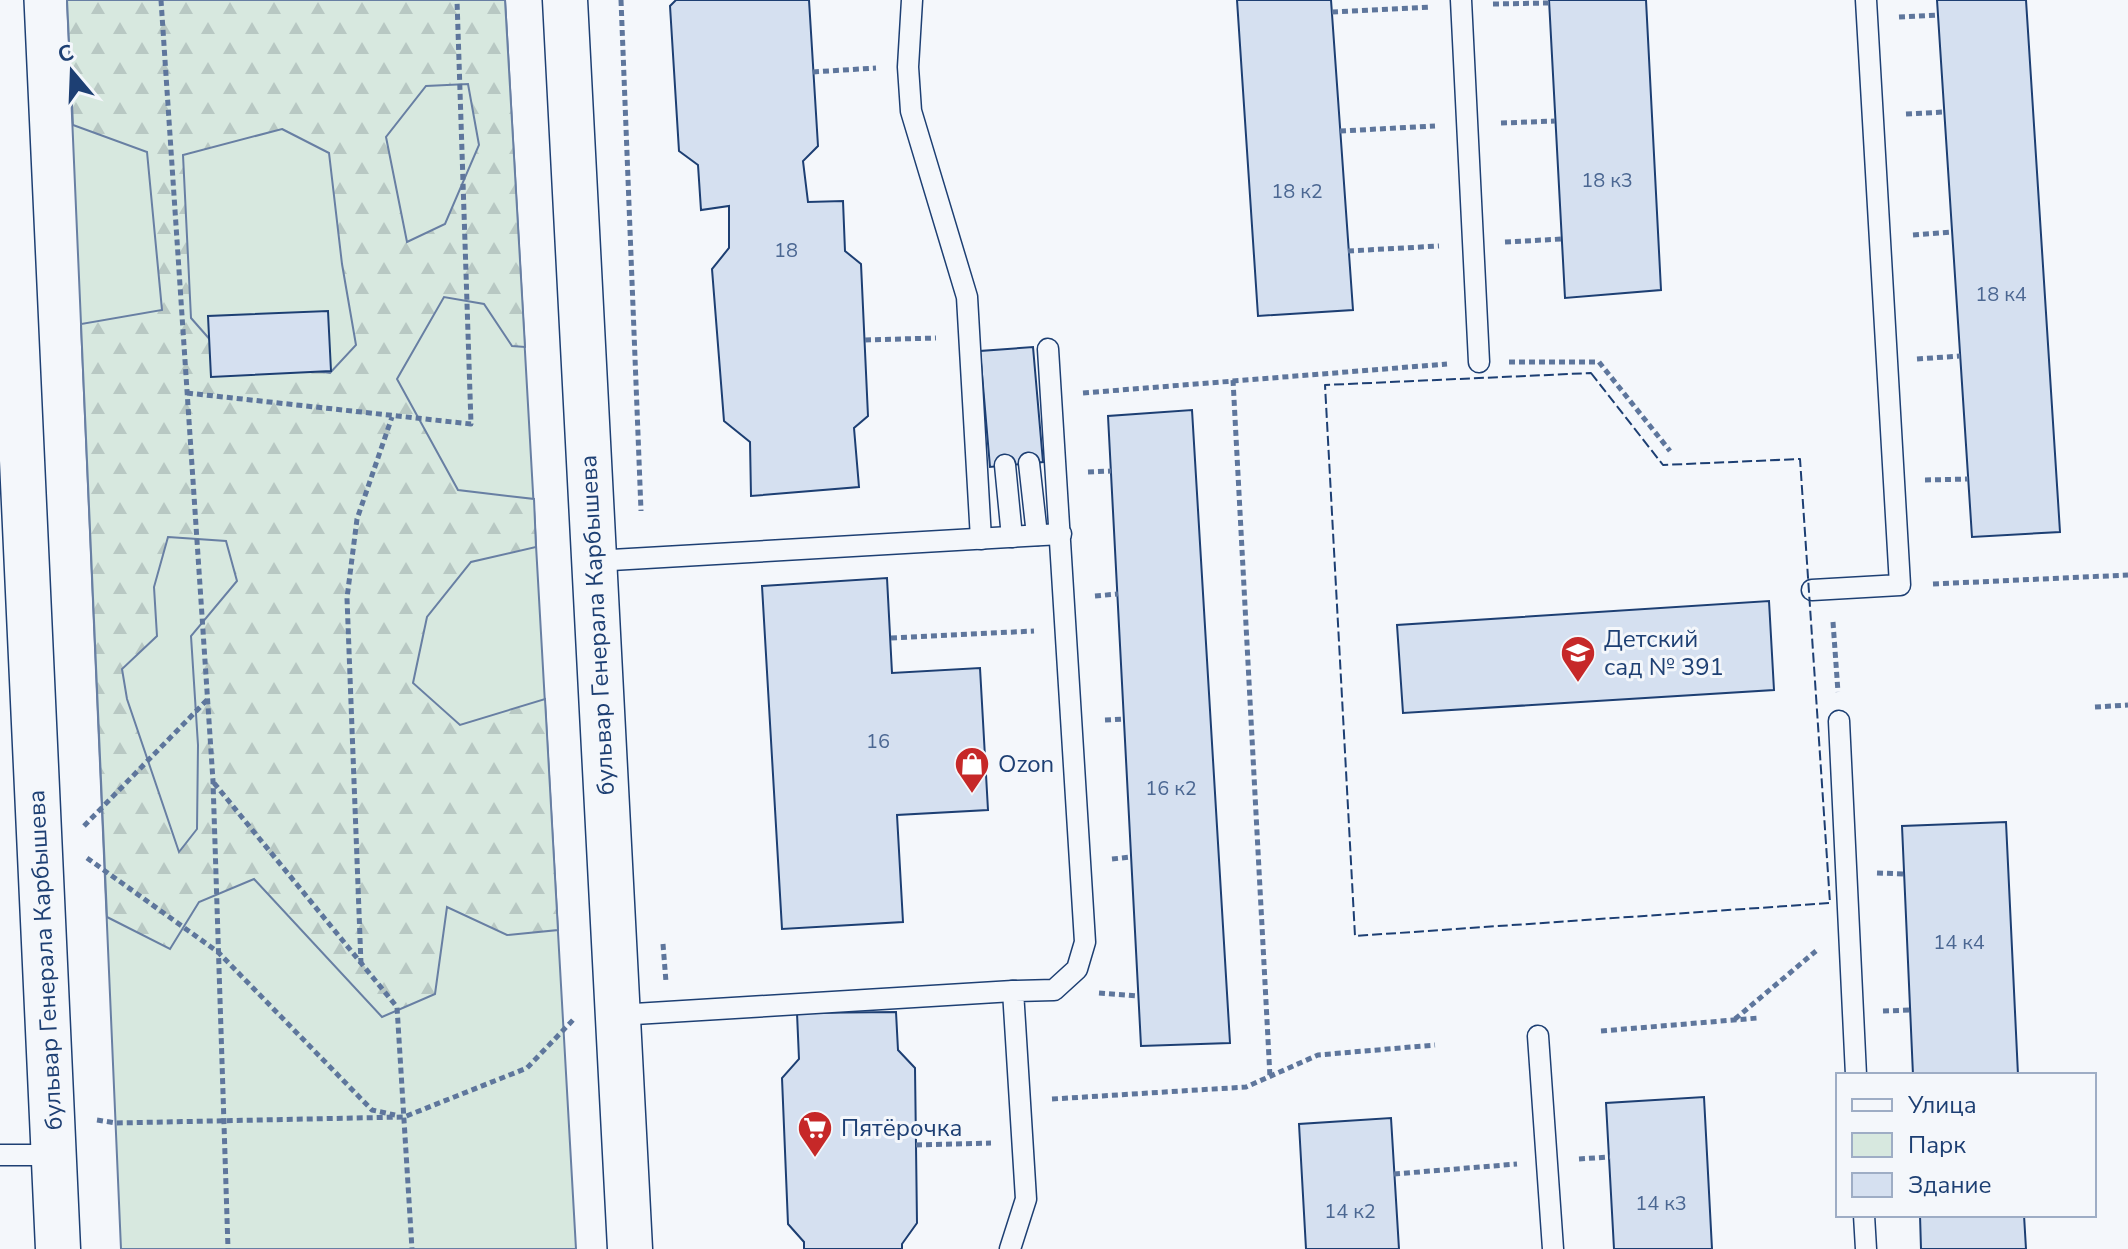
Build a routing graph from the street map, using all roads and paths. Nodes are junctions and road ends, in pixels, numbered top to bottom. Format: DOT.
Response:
graph roads {
  1 [pos="1,0"];
  2 [pos="161,0"];
  3 [pos="457,0"];
  4 [pos="565,0"];
  5 [pos="621,0"];
  6 [pos="912,0"];
  7 [pos="1461,0"];
  8 [pos="1866,0"];
  9 [pos="908,67"];
  10 [pos="813,72"];
  11 [pos="2,79"];
  12 [pos="4,138"];
  13 [pos="969,338"];
  14 [pos="865,340"];
  15 [pos="1048,349"];
  16 [pos="1479,362"];
  17 [pos="1233,380"];
  18 [pos="187,393"];
  19 [pos="1053,404"];
  20 [pos="10,413"];
  21 [pos="392,417"];
  22 [pos="1670,451"];
  23 [pos="1029,463"];
  24 [pos="1005,465"];
  25 [pos="1968,479"];
  26 [pos="1894,482"];
  27 [pos="1061,534"];
  28 [pos="1037,535"];
  29 [pos="1012,537"];
  30 [pos="981,539"];
  31 [pos="642,558"];
  32 [pos="594,561"];
  33 [pos="2128,575"];
  34 [pos="1900,585"];
  35 [pos="1821,590"];
  36 [pos="1066,629"];
  37 [pos="891,638"];
  38 [pos="207,700"];
  39 [pos="2128,705"];
  40 [pos="2095,707"];
  41 [pos="1839,721"];
  42 [pos="213,781"];
  43 [pos="53,834"];
  44 [pos="1849,924"];
  45 [pos="662,929"];
  46 [pos="663,944"];
  47 [pos="218,952"];
  48 [pos="361,964"];
  49 [pos="1013,991"];
  50 [pos="617,995"];
  51 [pos="668,1012"];
  52 [pos="1758,1018"];
  53 [pos="1734,1020"];
  54 [pos="1601,1031"];
  55 [pos="1538,1036"];
  56 [pos="1435,1045"];
  57 [pos="1856,1073"];
  58 [pos="1270,1077"];
  59 [pos="1020,1101"];
  60 [pos="404,1117"];
  61 [pos="224,1120"];
  62 [pos="53,1134"];
  63 [pos="1023,1142"];
  64 [pos="916,1145"];
  65 [pos="0,1155"];
  66 [pos="1547,1162"];
  67 [pos="1394,1174"];
  68 [pos="1864,1217"];
  69 [pos="58,1249"];
  70 [pos="228,1249"];
  71 [pos="412,1249"];
  72 [pos="630,1249"];
  73 [pos="1010,1249"];
  74 [pos="1553,1249"];
  75 [pos="1866,1249"];
  1 -- 11 [label="street, бульвар Генерала Карбышева"];
  2 -- 18 [label="path"];
  3 -- 21 [label="path"];
  4 -- 32 [label="street, бульвар Генерала Карбышева"];
  5 -- 31 [label="path"];
  6 -- 9 [label="lane"];
  7 -- 16 [label="lane"];
  8 -- 26 [label="lane"];
  9 -- 10 [label="path"];
  9 -- 13 [label="lane"];
  11 -- 12 [label="street, бульвар Генерала Карбышева"];
  12 -- 20 [label="street, бульвар Генерала Карбышева"];
  13 -- 14 [label="path"];
  13 -- 30 [label="lane"];
  15 -- 19 [label="lane"];
  16 -- 17 [label="path"];
  16 -- 22 [label="path"];
  17 -- 19 [label="path"];
  17 -- 58 [label="path"];
  18 -- 21 [label="path"];
  18 -- 38 [label="path"];
  19 -- 27 [label="lane"];
  20 -- 43 [label="street, бульвар Генерала Карбышева"];
  21 -- 48 [label="path"];
  23 -- 28 [label="lane"];
  24 -- 29 [label="lane"];
  25 -- 26 [label="path"];
  26 -- 34 [label="lane"];
  27 -- 28 [label="lane"];
  27 -- 36 [label="lane"];
  28 -- 29 [label="lane"];
  29 -- 30 [label="lane"];
  30 -- 31 [label="lane"];
  31 -- 32 [label="lane"];
  32 -- 50 [label="street, бульвар Генерала Карбышева"];
  33 -- 34 [label="path"];
  34 -- 35 [label="lane"];
  35 -- 41 [label="path"];
  36 -- 37 [label="path"];
  36 -- 49 [label="lane"];
  38 -- 42 [label="path"];
  38 -- 43 [label="path"];
  39 -- 40 [label="path"];
  41 -- 44 [label="lane"];
  42 -- 47 [label="path"];
  42 -- 48 [label="path"];
  43 -- 47 [label="path"];
  43 -- 62 [label="street, бульвар Генерала Карбышева"];
  44 -- 53 [label="path"];
  44 -- 57 [label="lane"];
  45 -- 46 [label="path"];
  46 -- 50 [label="path"];
  46 -- 51 [label="path"];
  47 -- 60 [label="path"];
  47 -- 61 [label="path"];
  48 -- 60 [label="path"];
  49 -- 51 [label="lane"];
  49 -- 59 [label="lane"];
  50 -- 51 [label="lane"];
  50 -- 60 [label="path"];
  50 -- 72 [label="street, бульвар Генерала Карбышева"];
  52 -- 53 [label="path"];
  53 -- 54 [label="path"];
  55 -- 66 [label="lane"];
  56 -- 58 [label="path"];
  58 -- 59 [label="path"];
  59 -- 63 [label="lane"];
  60 -- 61 [label="path"];
  60 -- 71 [label="path"];
  61 -- 62 [label="path"];
  61 -- 70 [label="path"];
  62 -- 65 [label="lane"];
  62 -- 69 [label="street, бульвар Генерала Карбышева"];
  63 -- 64 [label="path"];
  63 -- 73 [label="lane"];
  66 -- 67 [label="path"];
  66 -- 74 [label="lane"];
  68 -- 75 [label="lane"];
}
